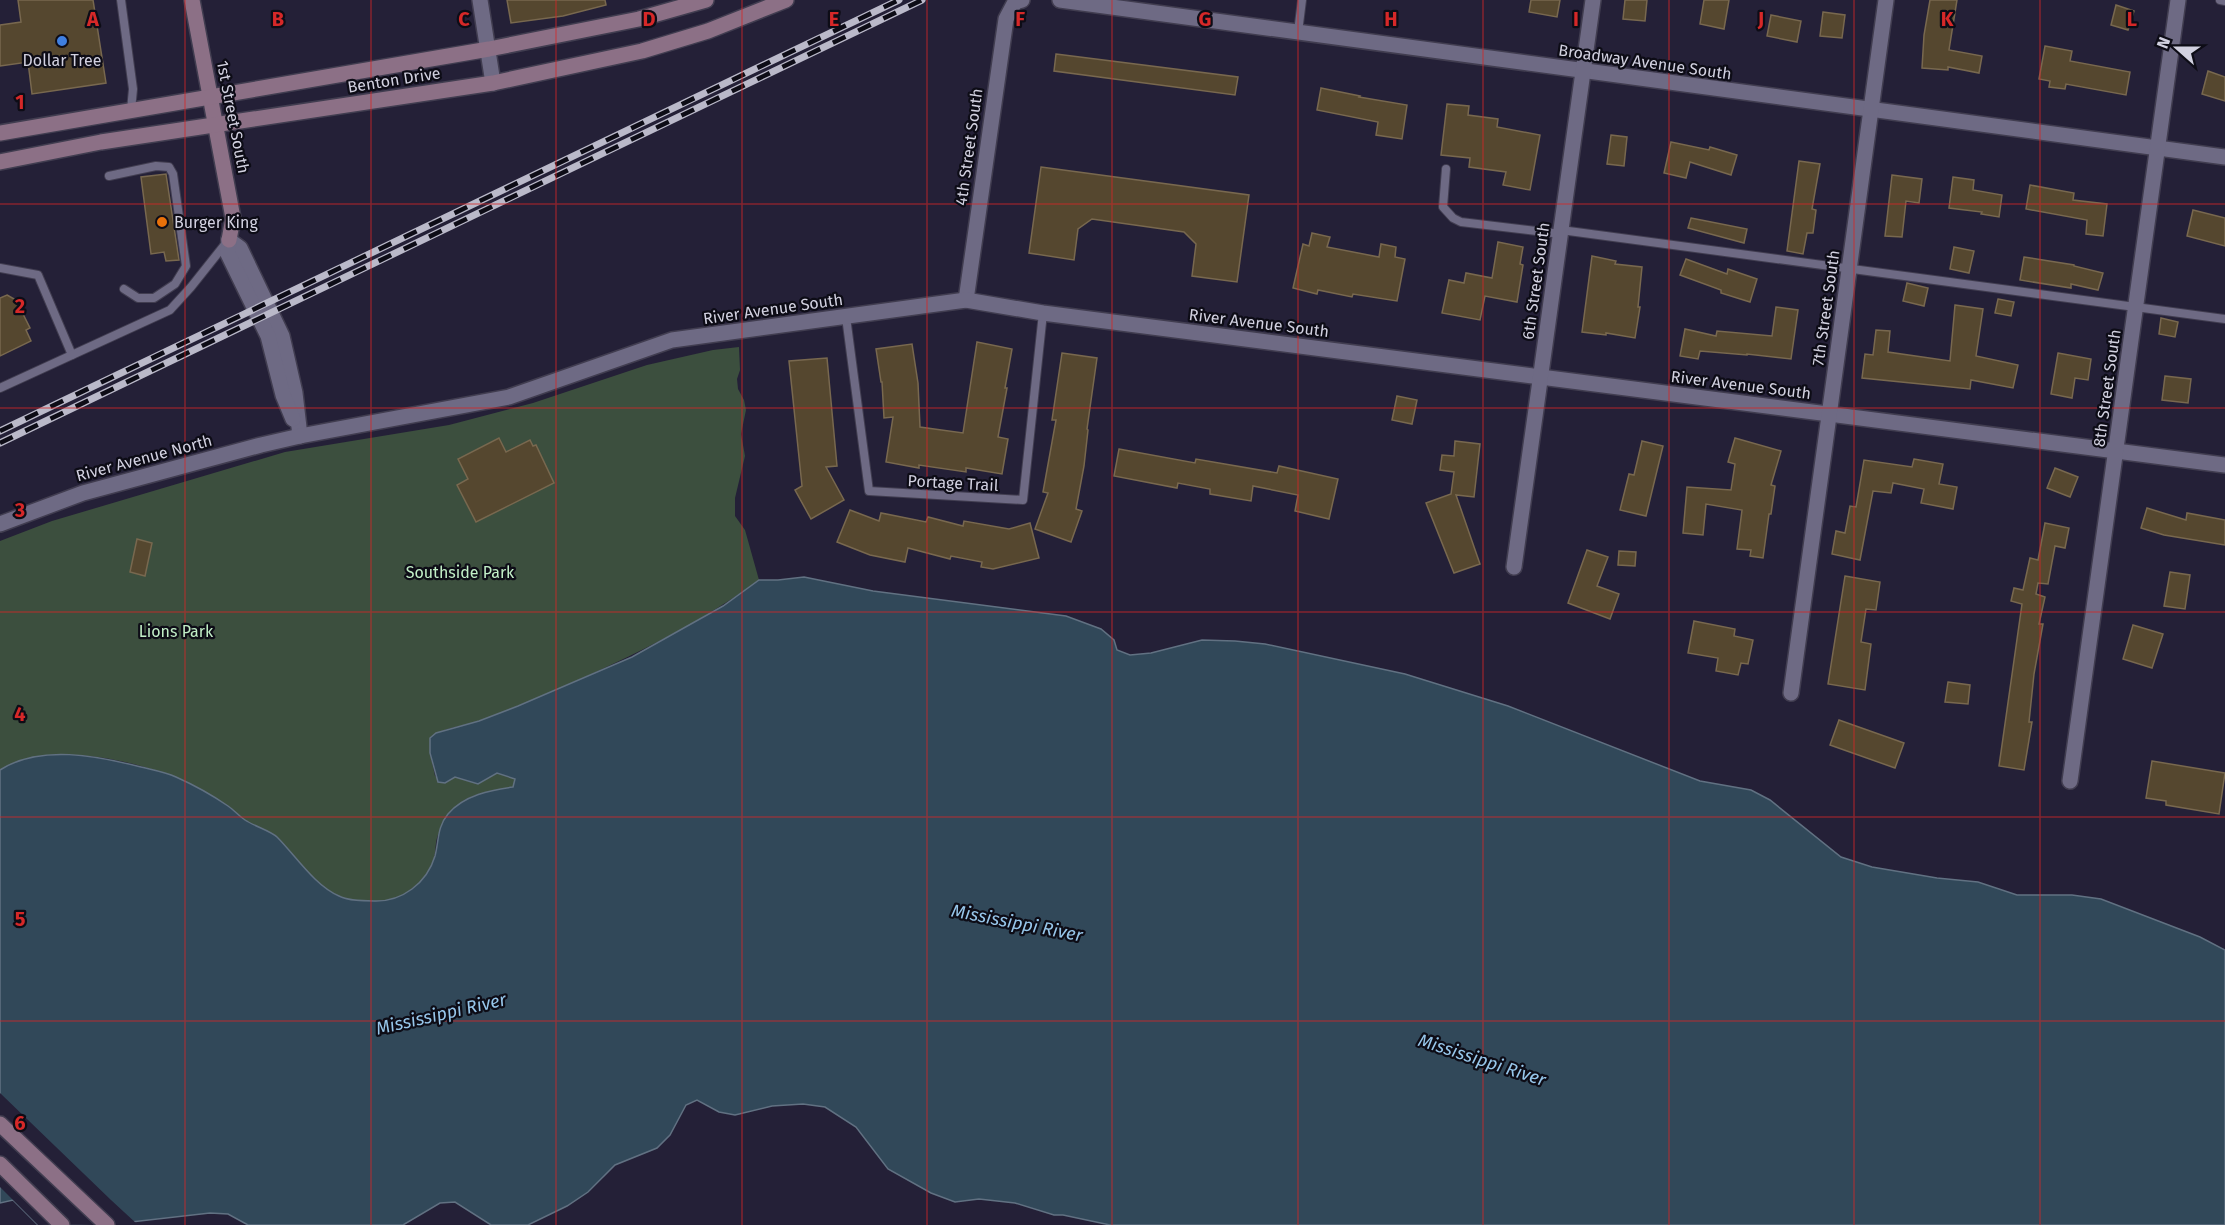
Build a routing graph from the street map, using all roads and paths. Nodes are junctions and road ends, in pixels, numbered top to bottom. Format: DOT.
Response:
graph roads {
  1 [pos="122,0"];
  2 [pos="192,0"];
  3 [pos="480,0"];
  4 [pos="706,0"];
  5 [pos="1060,0"];
  6 [pos="1302,0"];
  7 [pos="1593,0"];
  8 [pos="1886,0"];
  9 [pos="2178,0"];
  10 [pos="2220,0"];
  11 [pos="780,1"];
  12 [pos="1018,1"];
  13 [pos="2225,1"];
  14 [pos="1298,32"];
  15 [pos="489,49"];
  16 [pos="1584,72"];
  17 [pos="493,83"];
  18 [pos="210,96"];
  19 [pos="131,110"];
  20 [pos="1871,110"];
  21 [pos="217,125"];
  22 [pos="0,133"];
  23 [pos="2158,147"];
  24 [pos="2225,157"];
  25 [pos="0,162"];
  26 [pos="1446,169"];
  27 [pos="109,176"];
  28 [pos="1561,232"];
  29 [pos="229,240"];
  30 [pos="0,268"];
  31 [pos="1850,268"];
  32 [pos="124,289"];
  33 [pos="966,300"];
  34 [pos="2136,307"];
  35 [pos="1043,313"];
  36 [pos="846,317"];
  37 [pos="2225,319"];
  38 [pos="72,355"];
  39 [pos="1541,378"];
  40 [pos="0,388"];
  41 [pos="1830,414"];
  42 [pos="300,436"];
  43 [pos="2116,452"];
  44 [pos="2225,465"];
  45 [pos="0,524"];
  46 [pos="1514,567"];
  47 [pos="1791,693"];
  48 [pos="2070,781"];
  49 [pos="0,1124"];
  50 [pos="0,1164"];
  51 [pos="62,1225"];
  52 [pos="107,1225"];
  1 -- 19 [label="lane"];
  2 -- 18 [label="main road, 1st Street South"];
  3 -- 15 [label="street"];
  4 -- 15 [label="main road, Benton Drive"];
  5 -- 14 [label="street, Broadway Avenue South"];
  6 -- 14 [label="lane"];
  7 -- 16 [label="street, 6th Street South"];
  8 -- 20 [label="street, 7th Street South"];
  9 -- 23 [label="street, 8th Street South"];
  10 -- 13 [label="lane"];
  11 -- 17 [label="main road, Benton Drive"];
  12 -- 33 [label="street, 4th Street South"];
  14 -- 16 [label="street, Broadway Avenue South"];
  15 -- 17 [label="street"];
  15 -- 18 [label="main road, Benton Drive"];
  16 -- 20 [label="street, Broadway Avenue South"];
  16 -- 28 [label="street, 6th Street South"];
  17 -- 21 [label="main road, Benton Drive"];
  18 -- 19 [label="main road, Benton Drive"];
  18 -- 21 [label="main road, 1st Street South"];
  19 -- 22 [label="main road, Benton Drive"];
  20 -- 23 [label="street, Broadway Avenue South"];
  20 -- 31 [label="street, 7th Street South"];
  21 -- 25 [label="main road, Benton Drive"];
  21 -- 29 [label="main road, 1st Street South"];
  23 -- 24 [label="street, Broadway Avenue South"];
  23 -- 34 [label="street, 8th Street South"];
  26 -- 28 [label="lane"];
  27 -- 32 [label="lane"];
  28 -- 31 [label="lane"];
  28 -- 39 [label="street, 6th Street South"];
  29 -- 38 [label="lane"];
  29 -- 42 [label="street"];
  30 -- 38 [label="lane"];
  31 -- 34 [label="lane"];
  31 -- 41 [label="street, 7th Street South"];
  33 -- 35 [label="street, River Avenue South"];
  33 -- 36 [label="street, River Avenue South"];
  34 -- 37 [label="lane"];
  34 -- 43 [label="street, 8th Street South"];
  35 -- 36 [label="lane, Portage Trail"];
  35 -- 39 [label="street, River Avenue South"];
  36 -- 42 [label="street, River Avenue South"];
  38 -- 40 [label="lane"];
  39 -- 41 [label="street, River Avenue South"];
  39 -- 46 [label="street, 6th Street South"];
  41 -- 43 [label="street, River Avenue South"];
  41 -- 47 [label="street, 7th Street South"];
  42 -- 45 [label="street, River Avenue North"];
  43 -- 44 [label="street, River Avenue South"];
  43 -- 48 [label="street, 8th Street South"];
  49 -- 52 [label="main road"];
  50 -- 51 [label="main road"];
}
